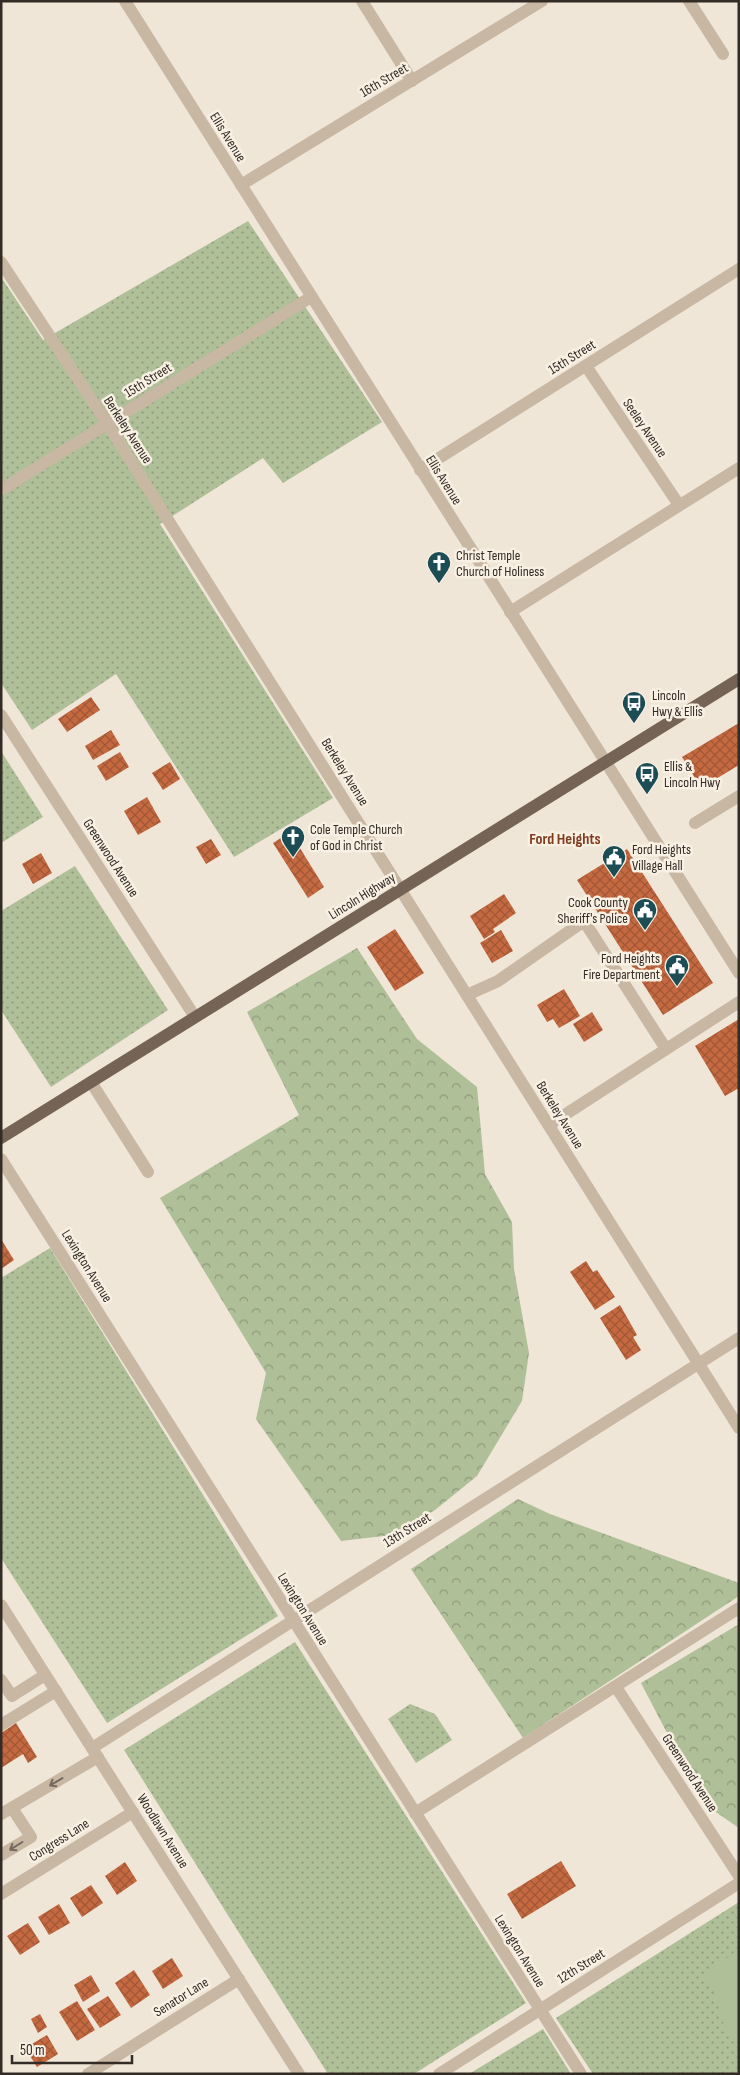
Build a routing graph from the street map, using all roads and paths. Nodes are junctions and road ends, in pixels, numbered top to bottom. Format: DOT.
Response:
graph roads {
  1 [pos="125,1"];
  2 [pos="362,1"];
  3 [pos="542,1"];
  4 [pos="689,1"];
  5 [pos="723,54"];
  6 [pos="412,81"];
  7 [pos="241,185"];
  8 [pos="1,262"];
  9 [pos="739,269"];
  10 [pos="311,297"];
  11 [pos="586,366"];
  12 [pos="107,423"];
  13 [pos="739,468"];
  14 [pos="420,470"];
  15 [pos="1,490"];
  16 [pos="679,506"];
  17 [pos="510,612"];
  18 [pos="739,679"];
  19 [pos="1,715"];
  20 [pos="604,762"];
  21 [pos="739,796"];
  22 [pos="695,823"];
  23 [pos="401,890"];
  24 [pos="739,973"];
  25 [pos="467,995"];
  26 [pos="739,1002"];
  27 [pos="196,1017"];
  28 [pos="666,1049"];
  29 [pos="91,1082"];
  30 [pos="549,1125"];
  31 [pos="1,1138"];
  32 [pos="1,1159"];
  33 [pos="148,1172"];
  34 [pos="739,1338"];
  35 [pos="699,1363"];
  36 [pos="739,1428"];
  37 [pos="1,1605"];
  38 [pos="739,1608"];
  39 [pos="293,1621"];
  40 [pos="45,1675"];
  41 [pos="1,1680"];
  42 [pos="616,1687"];
  43 [pos="56,1691"];
  44 [pos="1,1725"];
  45 [pos="95,1752"];
  46 [pos="7,1811"];
  47 [pos="133,1812"];
  48 [pos="415,1813"];
  49 [pos="1,1855"];
  50 [pos="739,1876"];
  51 [pos="739,1883"];
  52 [pos="1,1894"];
  53 [pos="239,1979"];
  54 [pos="539,2010"];
  55 [pos="88,2074"];
  56 [pos="299,2074"];
  57 [pos="439,2074"];
  58 [pos="581,2074"];
  1 -- 7 [label="street, Ellis Avenue"];
  2 -- 6 [label="street"];
  3 -- 6 [label="street, 16th Street"];
  4 -- 5 [label="street"];
  6 -- 7 [label="street, 16th Street"];
  7 -- 10 [label="street, Ellis Avenue"];
  8 -- 12 [label="street, Berkeley Avenue"];
  9 -- 11 [label="street, 15th Street"];
  10 -- 12 [label="street, 15th Street"];
  10 -- 14 [label="street, Ellis Avenue"];
  11 -- 14 [label="street, 15th Street"];
  11 -- 16 [label="street, Seeley Avenue"];
  12 -- 15 [label="street, 15th Street"];
  12 -- 23 [label="street, Berkeley Avenue"];
  13 -- 16 [label="street"];
  14 -- 17 [label="street, Ellis Avenue"];
  16 -- 17 [label="street"];
  17 -- 20 [label="street, Ellis Avenue"];
  18 -- 20 [label="main road, Lincoln Highway"];
  19 -- 27 [label="street, Greenwood Avenue"];
  20 -- 23 [label="main road, Lincoln Highway"];
  20 -- 24 [label="street, Ellis Avenue"];
  21 -- 22 [label="street"];
  23 -- 25 [label="street, Berkeley Avenue"];
  23 -- 27 [label="main road, Lincoln Highway"];
  25 -- 28 [label="street"];
  25 -- 30 [label="street, Berkeley Avenue"];
  26 -- 28 [label="street"];
  27 -- 29 [label="main road, Lincoln Highway"];
  28 -- 30 [label="street"];
  29 -- 31 [label="main road, Lincoln Highway"];
  29 -- 33 [label="street"];
  30 -- 35 [label="street, Berkeley Avenue"];
  32 -- 39 [label="street, Lexington Avenue"];
  34 -- 35 [label="street, 13th Street"];
  35 -- 36 [label="street, Berkeley Avenue"];
  35 -- 39 [label="street, 13th Street"];
  37 -- 40 [label="street, Woodlawn Avenue"];
  38 -- 42 [label="street"];
  39 -- 45 [label="street, 13th Street"];
  39 -- 48 [label="street, Lexington Avenue"];
  40 -- 41 [label="street"];
  40 -- 43 [label="street, Woodlawn Avenue"];
  42 -- 48 [label="street"];
  42 -- 50 [label="street, Greenwood Avenue"];
  43 -- 44 [label="street"];
  43 -- 45 [label="street, Woodlawn Avenue"];
  45 -- 46 [label="street, 13th Street, one-way"];
  45 -- 47 [label="street, Woodlawn Avenue"];
  46 -- 49 [label="street, one-way"];
  47 -- 52 [label="street, Congress Lane"];
  47 -- 53 [label="street, Woodlawn Avenue"];
  48 -- 54 [label="street, Lexington Avenue"];
  51 -- 54 [label="street, 12th Street"];
  53 -- 55 [label="street, Senator Lane"];
  53 -- 56 [label="street, Woodlawn Avenue"];
  54 -- 57 [label="street, 12th Street"];
  54 -- 58 [label="street, Lexington Avenue"];
}
